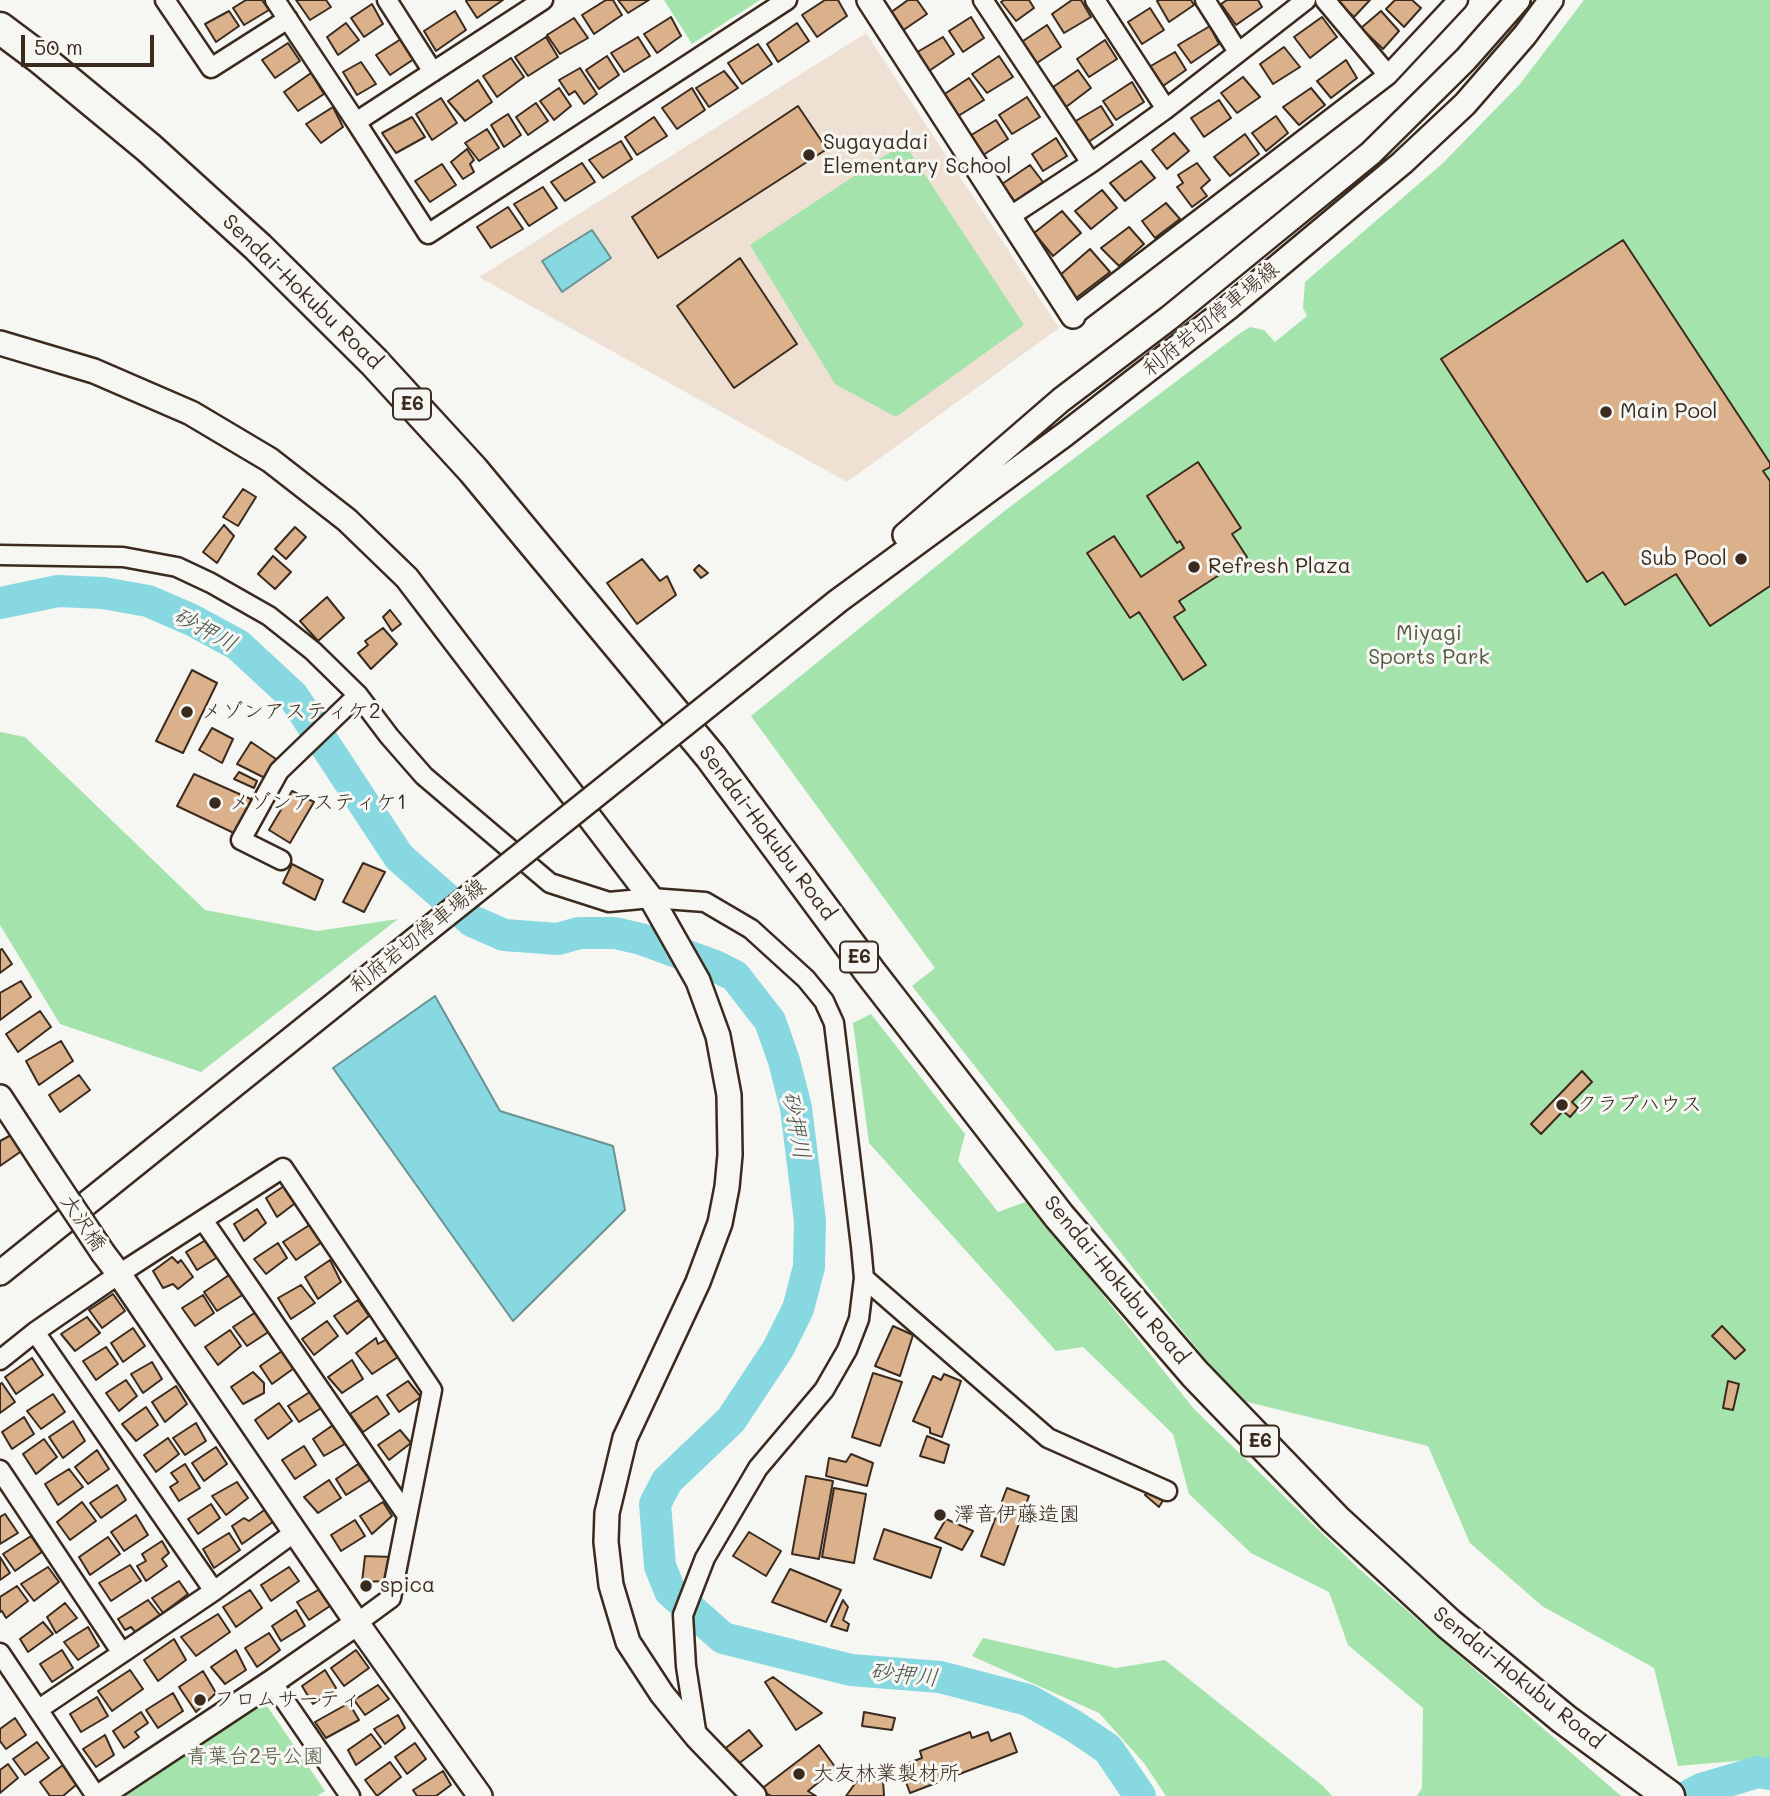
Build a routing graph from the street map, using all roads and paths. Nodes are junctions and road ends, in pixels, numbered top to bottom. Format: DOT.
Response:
graph roads {
  1 [pos="165,0"];
  2 [pos="275,0"];
  3 [pos="387,0"];
  4 [pos="543,0"];
  5 [pos="787,0"];
  6 [pos="869,0"];
  7 [pos="983,0"];
  8 [pos="1095,0"];
  9 [pos="1205,0"];
  10 [pos="1306,0"];
  11 [pos="1325,0"];
  12 [pos="1458,0"];
  13 [pos="1518,0"];
  14 [pos="1551,0"];
  15 [pos="522,6"];
  16 [pos="288,19"];
  17 [pos="0,28"];
  18 [pos="1238,52"];
  19 [pos="433,72"];
  20 [pos="1388,75"];
  21 [pos="1166,109"];
  22 [pos="356,122"];
  23 [pos="1091,163"];
  24 [pos="1009,217"];
  25 [pos="1073,316"];
  26 [pos="0,342"];
  27 [pos="0,555"];
  28 [pos="838,601"];
  29 [pos="358,695"];
  30 [pos="281,860"];
  31 [pos="656,906"];
  32 [pos="0,1097"];
  33 [pos="203,1220"];
  34 [pos="0,1273"];
  35 [pos="119,1273"];
  36 [pos="864,1278"];
  37 [pos="35,1332"];
  38 [pos="0,1360"];
  39 [pos="0,1470"];
  40 [pos="1167,1491"];
  41 [pos="406,1514"];
  42 [pos="295,1532"];
  43 [pos="214,1591"];
  44 [pos="357,1623"];
  45 [pos="0,1653"];
  46 [pos="122,1653"];
  47 [pos="272,1682"];
  48 [pos="39,1709"];
  49 [pos="697,1737"];
  50 [pos="98,1796"];
  51 [pos="349,1796"];
  52 [pos="480,1796"];
  53 [pos="754,1796"];
  54 [pos="1669,1796"];
  1 -- 16 [label="street"];
  2 -- 16 [label="street"];
  3 -- 19 [label="street"];
  4 -- 15 [label="street"];
  5 -- 22 [label="street"];
  6 -- 24 [label="street"];
  7 -- 23 [label="street"];
  8 -- 21 [label="street"];
  9 -- 18 [label="street"];
  10 -- 18 [label="street"];
  11 -- 20 [label="street"];
  12 -- 20 [label="street"];
  13 -- 28 [label="street, 利府岩切停車場線"];
  14 -- 28 [label="street, 利府岩切停車場線"];
  15 -- 19 [label="street"];
  16 -- 22 [label="street"];
  17 -- 54 [label="highway, Sendai-Hokubu Road / E6"];
  18 -- 21 [label="street"];
  19 -- 22 [label="street"];
  20 -- 25 [label="street"];
  21 -- 23 [label="street"];
  23 -- 24 [label="street"];
  24 -- 25 [label="street"];
  26 -- 31 [label="street"];
  27 -- 29 [label="street"];
  28 -- 34 [label="street, 利府岩切停車場線, bridge"];
  29 -- 30 [label="street"];
  29 -- 31 [label="street"];
  31 -- 36 [label="street"];
  31 -- 49 [label="street"];
  32 -- 35 [label="street, 大沢橋, bridge"];
  33 -- 35 [label="street"];
  33 -- 41 [label="street"];
  33 -- 41 [label="street"];
  35 -- 37 [label="street"];
  35 -- 42 [label="street, 大沢橋"];
  36 -- 40 [label="street"];
  36 -- 49 [label="street"];
  37 -- 38 [label="street"];
  37 -- 43 [label="street"];
  39 -- 46 [label="street"];
  41 -- 44 [label="street"];
  42 -- 43 [label="street"];
  42 -- 44 [label="street, 大沢橋"];
  43 -- 46 [label="street"];
  44 -- 47 [label="street"];
  44 -- 52 [label="street, 大沢橋"];
  45 -- 48 [label="street"];
  46 -- 48 [label="street"];
  47 -- 50 [label="street"];
  47 -- 51 [label="street"];
  48 -- 50 [label="street"];
  49 -- 53 [label="street"];
}
